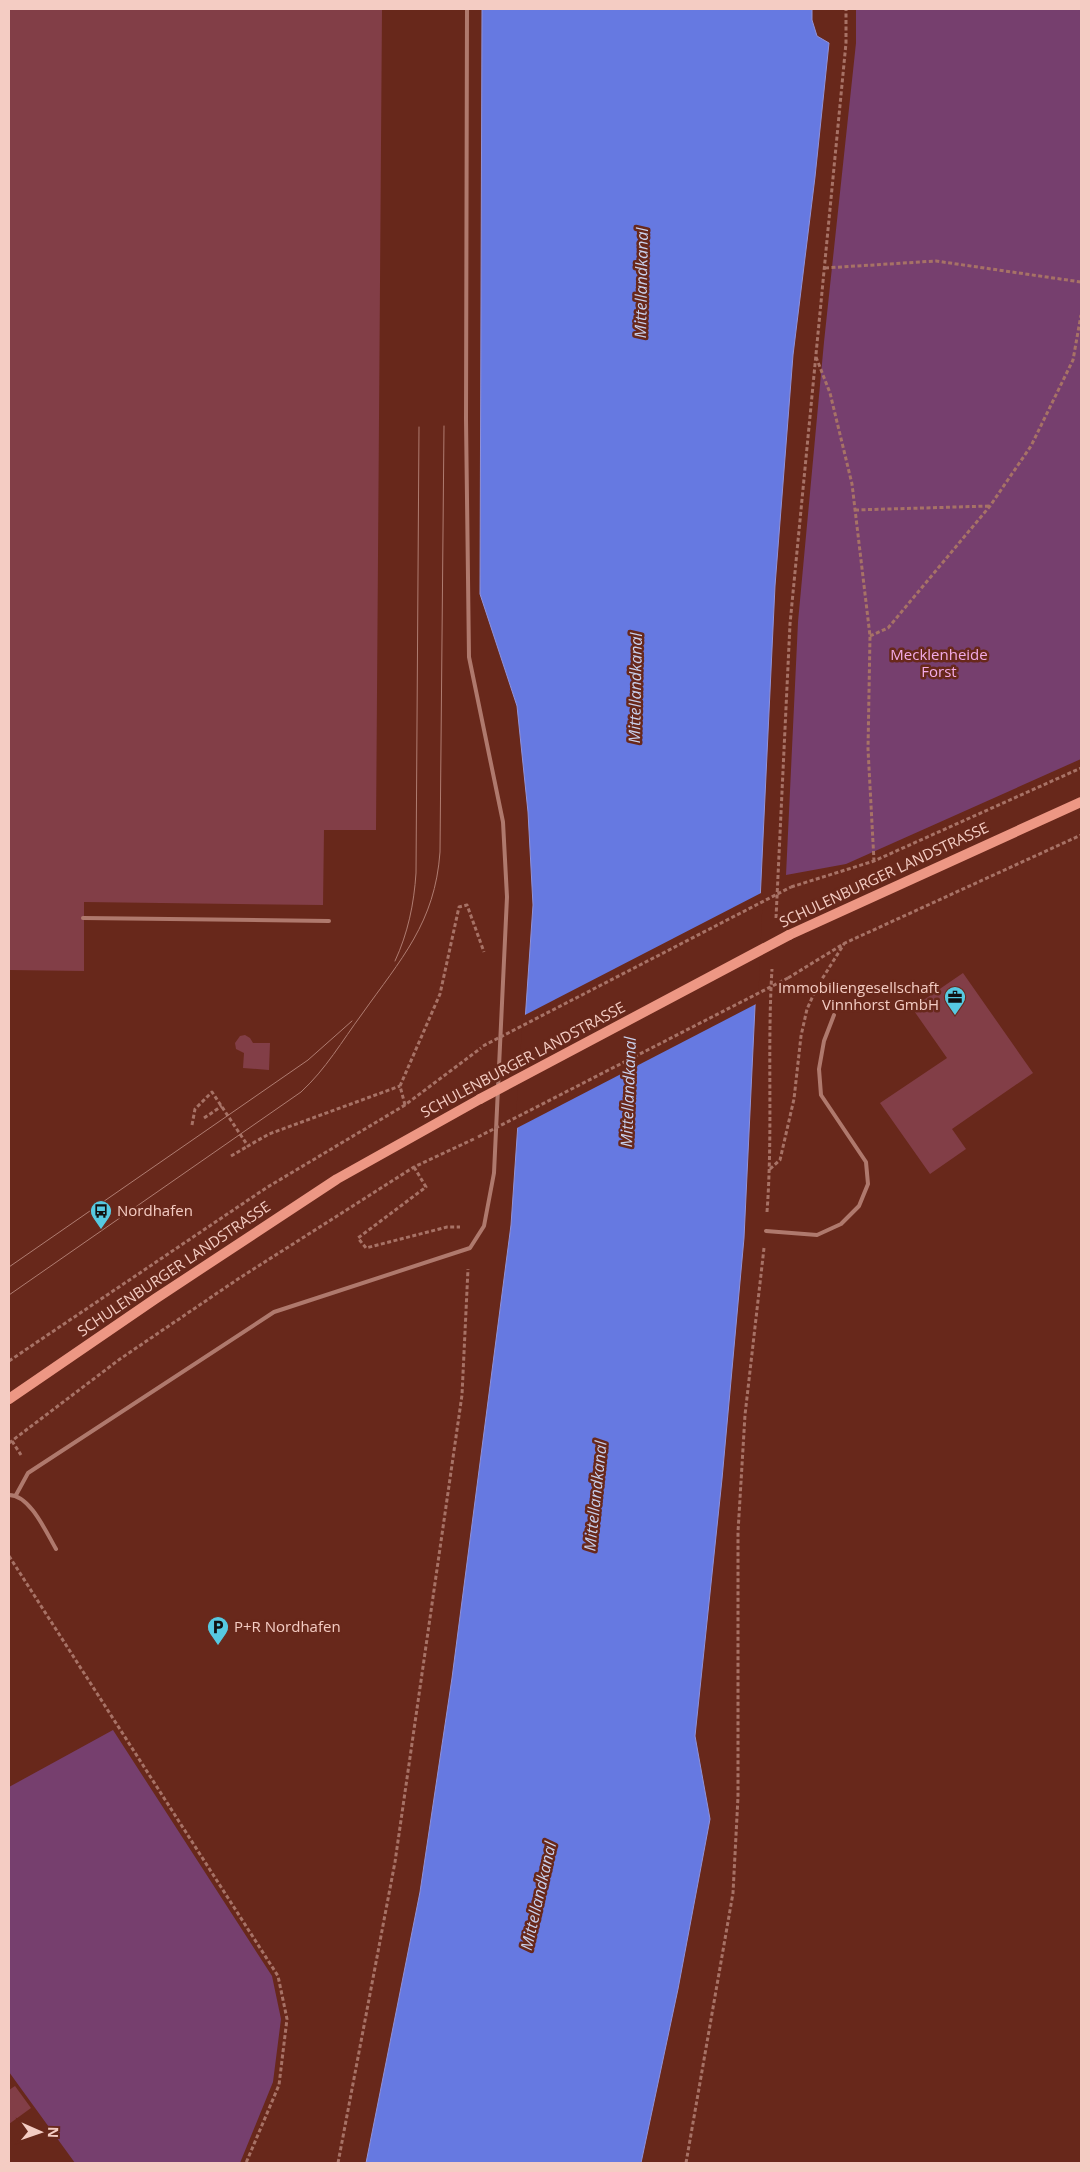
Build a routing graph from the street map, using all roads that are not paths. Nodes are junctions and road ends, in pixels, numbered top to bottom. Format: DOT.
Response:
graph roads {
  1 [pos="467,9"];
  2 [pos="1081,802"];
  3 [pos="84,918"];
  4 [pos="329,921"];
  5 [pos="834,1015"];
  6 [pos="766,1231"];
  7 [pos="9,1399"];
  8 [pos="9,1495"];
  9 [pos="16,1495"];
  10 [pos="56,1549"];
  1 -- 9 [label="lane"];
  2 -- 7 [label="main road, SCHULENBURGER LANDSTRASSE, bridge"];
  3 -- 4 [label="lane"];
  5 -- 6 [label="lane"];
  8 -- 9 [label="lane"];
  9 -- 10 [label="lane"];
}
